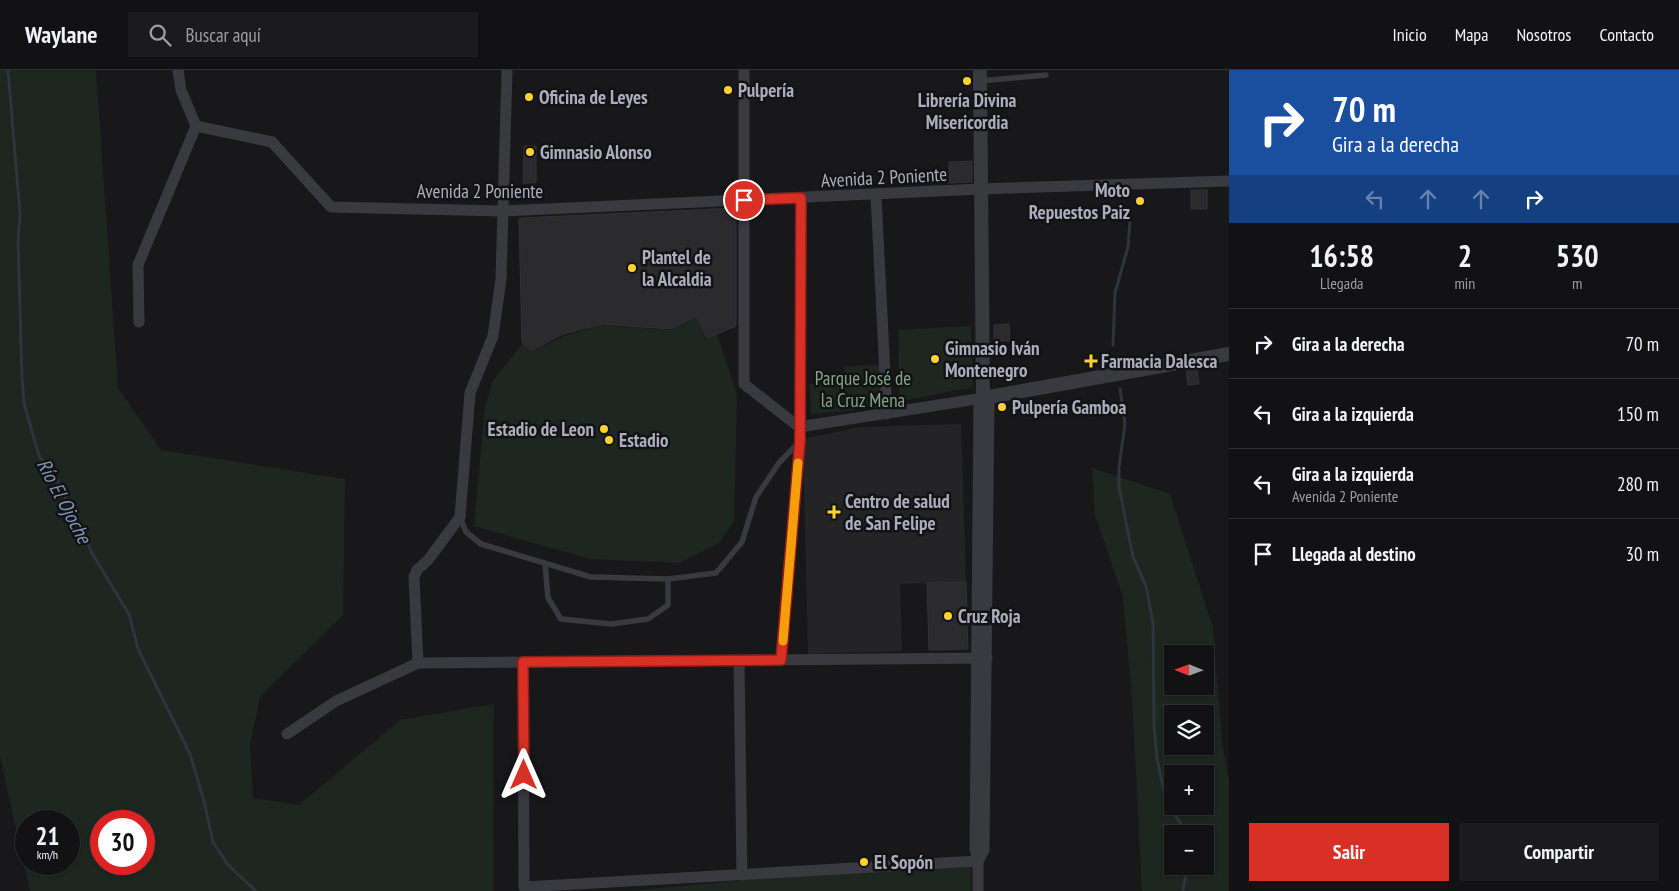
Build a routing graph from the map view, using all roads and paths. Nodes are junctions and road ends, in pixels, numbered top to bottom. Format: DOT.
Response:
graph roads {
  1 [pos="178,70"];
  2 [pos="507,70"];
  3 [pos="744,70"];
  4 [pos="1046,75"];
  5 [pos="980,76"];
  6 [pos="196,126"];
  7 [pos="1229,181"];
  8 [pos="981,189"];
  9 [pos="876,196"];
  10 [pos="801,198"];
  11 [pos="744,200"];
  12 [pos="502,211"];
  13 [pos="139,322"];
  14 [pos="1229,354"];
  15 [pos="983,398"];
  16 [pos="887,414"];
  17 [pos="799,427"];
  18 [pos="800,441"];
  19 [pos="460,517"];
  20 [pos="545,564"];
  21 [pos="668,579"];
  22 [pos="982,658"];
  23 [pos="738,660"];
  24 [pos="781,660"];
  25 [pos="523,662"];
  26 [pos="418,663"];
  27 [pos="287,734"];
  28 [pos="978,861"];
  29 [pos="742,875"];
  30 [pos="978,891"];
  1 -- 6 [label="street"];
  2 -- 12 [label="street"];
  3 -- 11 [label="street"];
  4 -- 5 [label="lane"];
  5 -- 8 [label="street"];
  6 -- 12 [label="street, Avenida 2 Poniente"];
  6 -- 13 [label="street"];
  7 -- 8 [label="street, Avenida 2 Poniente"];
  8 -- 9 [label="street, Avenida 2 Poniente"];
  8 -- 15 [label="street"];
  9 -- 10 [label="street, Avenida 2 Poniente"];
  9 -- 16 [label="street"];
  10 -- 11 [label="street, Avenida 2 Poniente"];
  10 -- 17 [label="street"];
  11 -- 12 [label="street, Avenida 2 Poniente"];
  11 -- 17 [label="street"];
  12 -- 19 [label="street"];
  14 -- 15 [label="street"];
  15 -- 16 [label="street"];
  15 -- 22 [label="street"];
  16 -- 17 [label="street"];
  17 -- 18 [label="street"];
  18 -- 21 [label="lane"];
  18 -- 24 [label="street"];
  19 -- 20 [label="lane"];
  19 -- 26 [label="street"];
  20 -- 21 [label="lane"];
  20 -- 21 [label="lane"];
  22 -- 24 [label="street"];
  22 -- 28 [label="street"];
  23 -- 24 [label="street"];
  23 -- 25 [label="street"];
  23 -- 29 [label="street"];
  25 -- 26 [label="street"];
  25 -- 29 [label="street"];
  26 -- 27 [label="street"];
  28 -- 29 [label="street"];
  28 -- 30 [label="street"];
}
